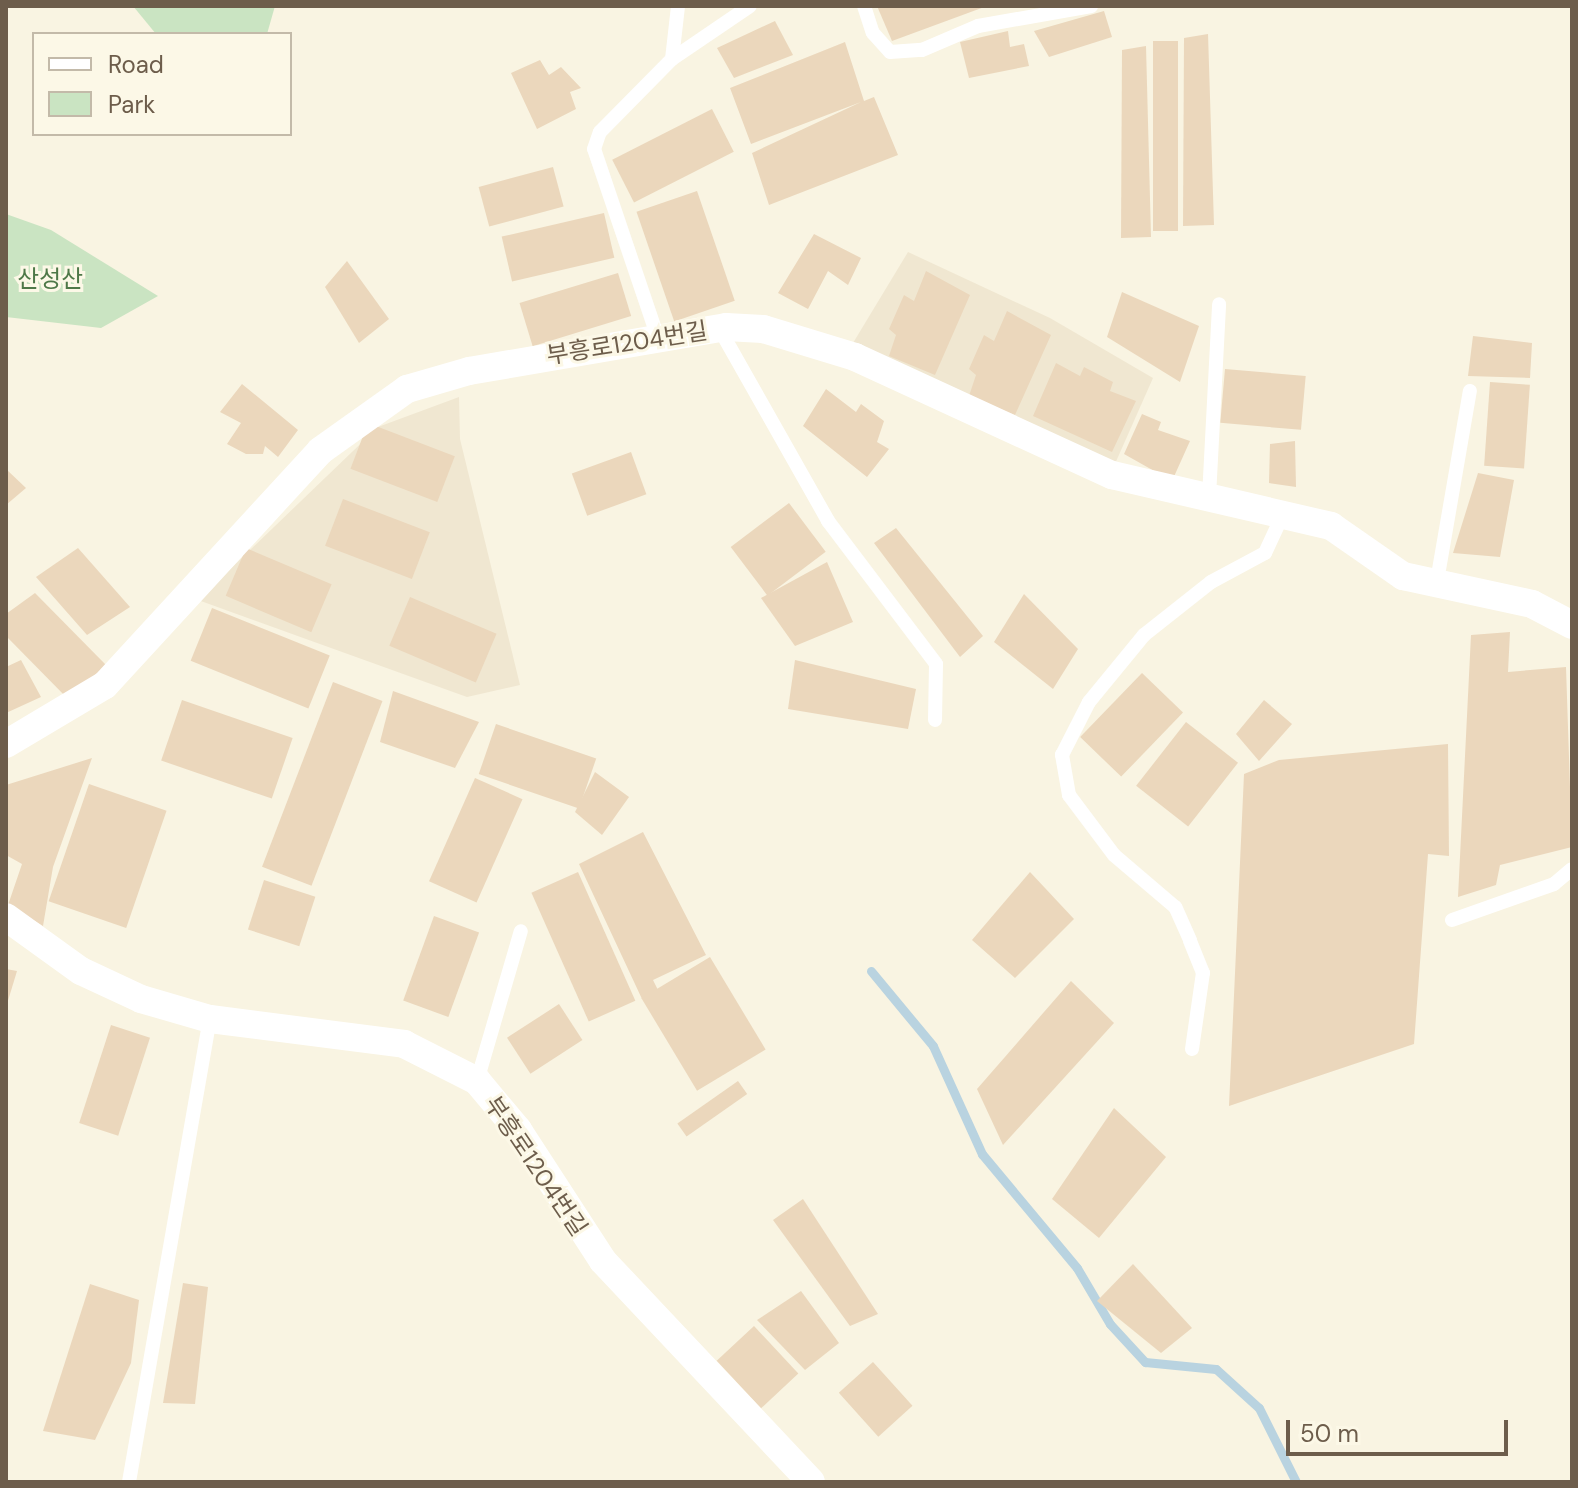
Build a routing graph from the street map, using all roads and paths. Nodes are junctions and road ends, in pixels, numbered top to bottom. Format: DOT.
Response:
graph roads {
  1 [pos="678,6"];
  2 [pos="750,6"];
  3 [pos="864,6"];
  4 [pos="1091,6"];
  5 [pos="672,59"];
  6 [pos="1219,304"];
  7 [pos="719,328"];
  8 [pos="657,335"];
  9 [pos="1470,391"];
  10 [pos="1209,497"];
  11 [pos="1285,512"];
  12 [pos="1436,587"];
  13 [pos="1572,625"];
  14 [pos="935,720"];
  15 [pos="6,744"];
  16 [pos="1572,869"];
  17 [pos="6,917"];
  18 [pos="1452,920"];
  19 [pos="521,931"];
  20 [pos="210,1019"];
  21 [pos="1192,1049"];
  22 [pos="477,1081"];
  23 [pos="129,1482"];
  24 [pos="811,1482"];
  1 -- 5 [label="lane"];
  2 -- 5 [label="lane"];
  3 -- 4 [label="lane"];
  5 -- 8 [label="lane"];
  6 -- 10 [label="lane"];
  7 -- 8 [label="street, 부흥로1204번길"];
  7 -- 10 [label="street, 부흥로1204번길"];
  7 -- 14 [label="lane"];
  8 -- 15 [label="street, 부흥로1204번길"];
  9 -- 12 [label="lane"];
  10 -- 11 [label="street, 부흥로1204번길"];
  11 -- 12 [label="street, 부흥로1204번길"];
  11 -- 21 [label="lane"];
  12 -- 13 [label="street, 부흥로1204번길"];
  16 -- 18 [label="lane"];
  17 -- 20 [label="street, 부흥로1204번길"];
  19 -- 22 [label="lane"];
  20 -- 22 [label="street, 부흥로1204번길"];
  20 -- 23 [label="lane"];
  22 -- 24 [label="street, 부흥로1204번길"];
}
